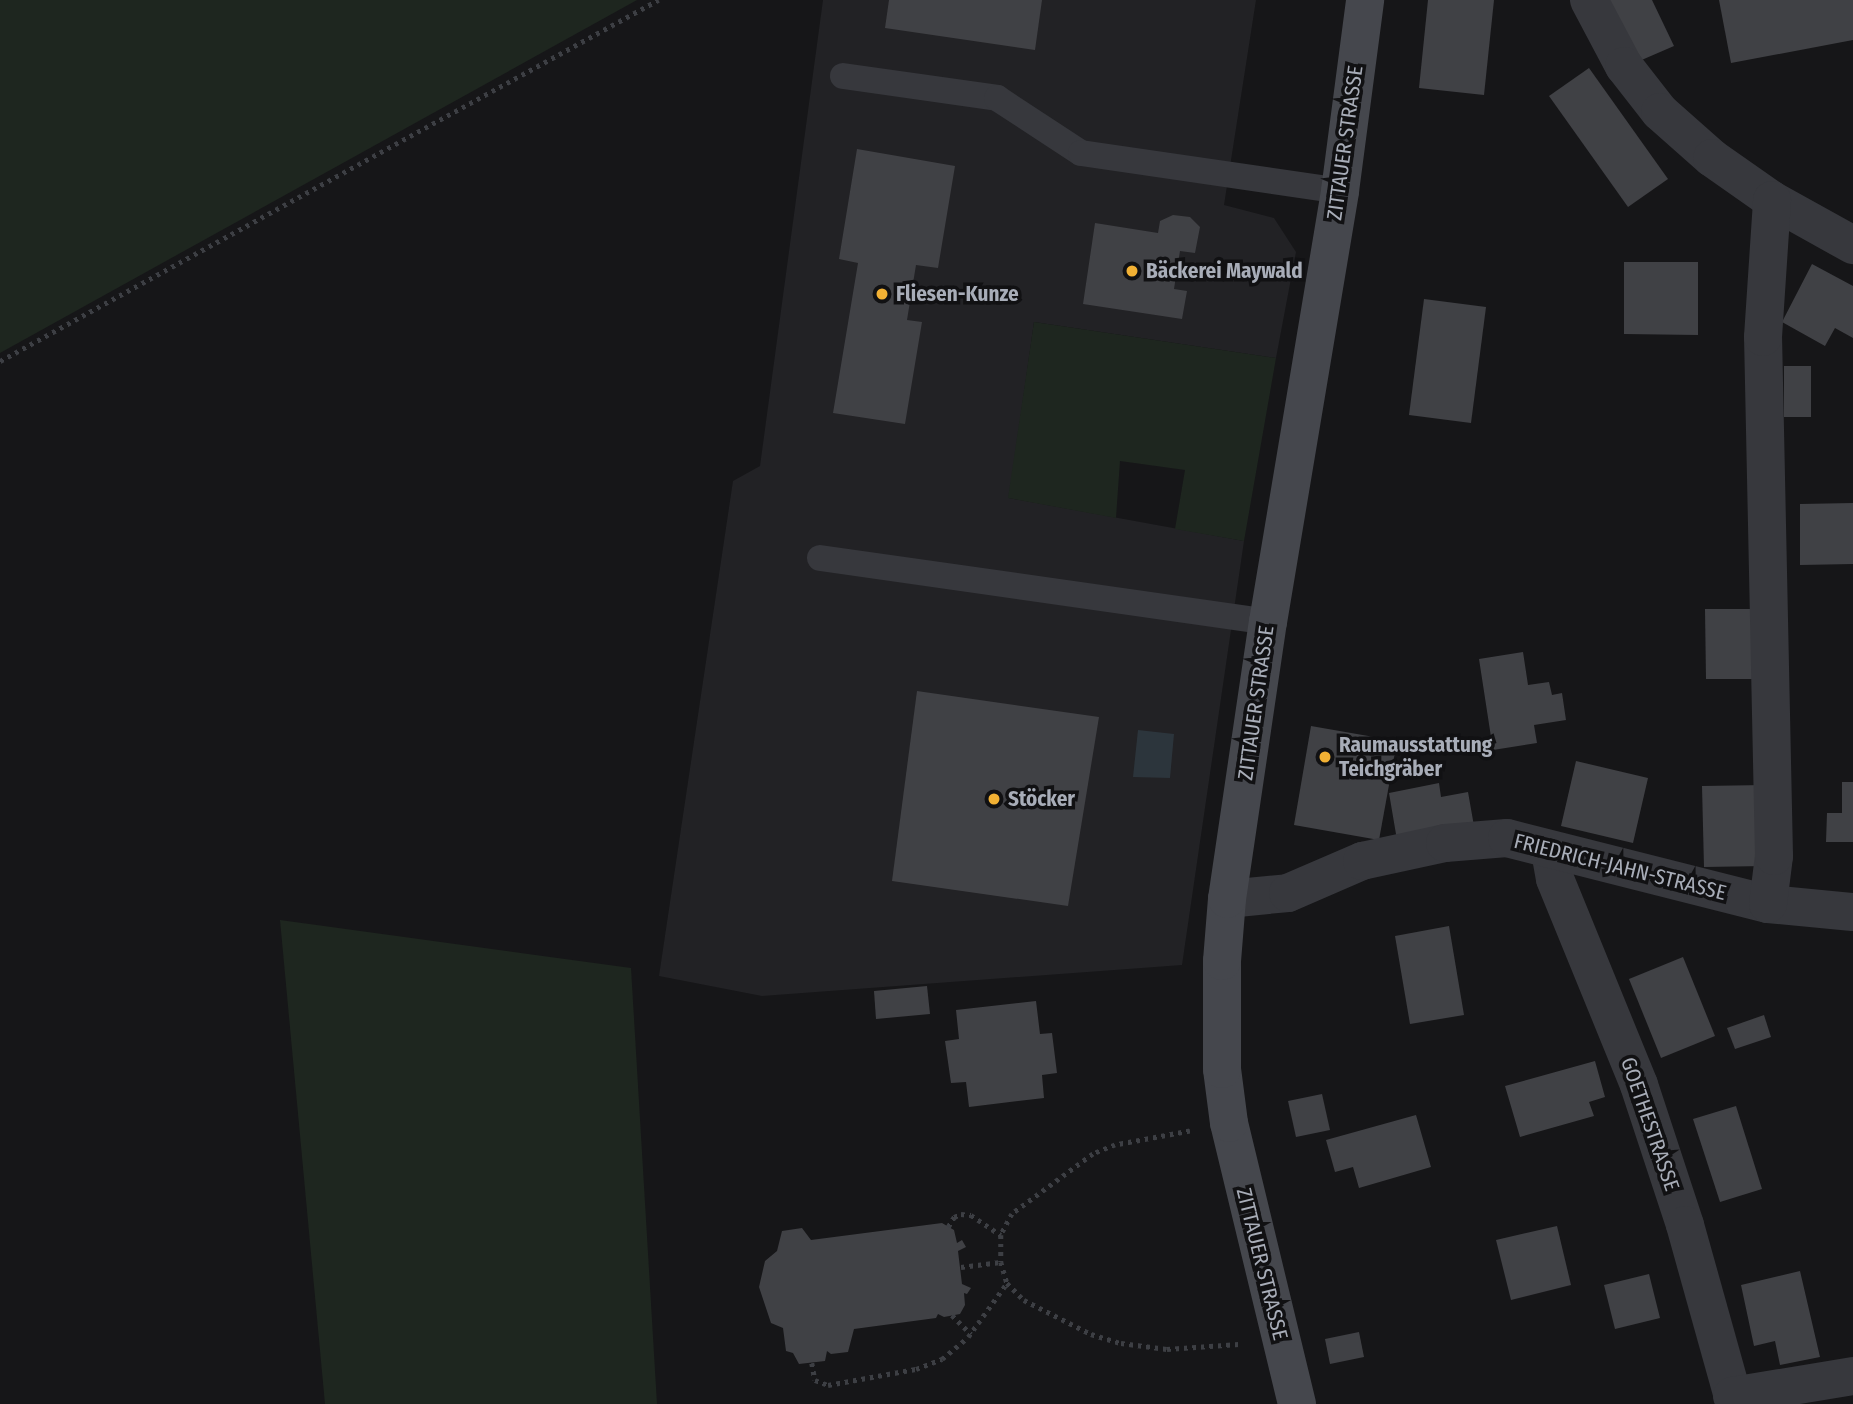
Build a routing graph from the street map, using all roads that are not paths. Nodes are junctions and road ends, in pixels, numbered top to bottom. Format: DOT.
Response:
graph roads {
  1 [pos="1365,0"];
  2 [pos="1589,0"];
  3 [pos="843,76"];
  4 [pos="1340,191"];
  5 [pos="1772,200"];
  6 [pos="1853,245"];
  7 [pos="820,558"];
  8 [pos="1268,622"];
  9 [pos="1550,850"];
  10 [pos="1227,899"];
  11 [pos="1768,904"];
  12 [pos="1853,912"];
  13 [pos="1853,1376"];
  14 [pos="1734,1400"];
  15 [pos="1297,1404"];
  1 -- 4 [label="main road, ZITTAUER STRASSE"];
  2 -- 5 [label="street"];
  3 -- 4 [label="lane"];
  4 -- 8 [label="main road, ZITTAUER STRASSE"];
  5 -- 6 [label="street"];
  5 -- 11 [label="street"];
  7 -- 8 [label="lane"];
  8 -- 10 [label="main road, ZITTAUER STRASSE"];
  9 -- 10 [label="street, FRIEDRICH-JAHN-STRASSE"];
  9 -- 11 [label="street, FRIEDRICH-JAHN-STRASSE"];
  9 -- 14 [label="street, GOETHESTRASSE"];
  10 -- 15 [label="main road, ZITTAUER STRASSE"];
  11 -- 12 [label="street, FRIEDRICH-JAHN-STRASSE"];
  13 -- 14 [label="street"];
}
